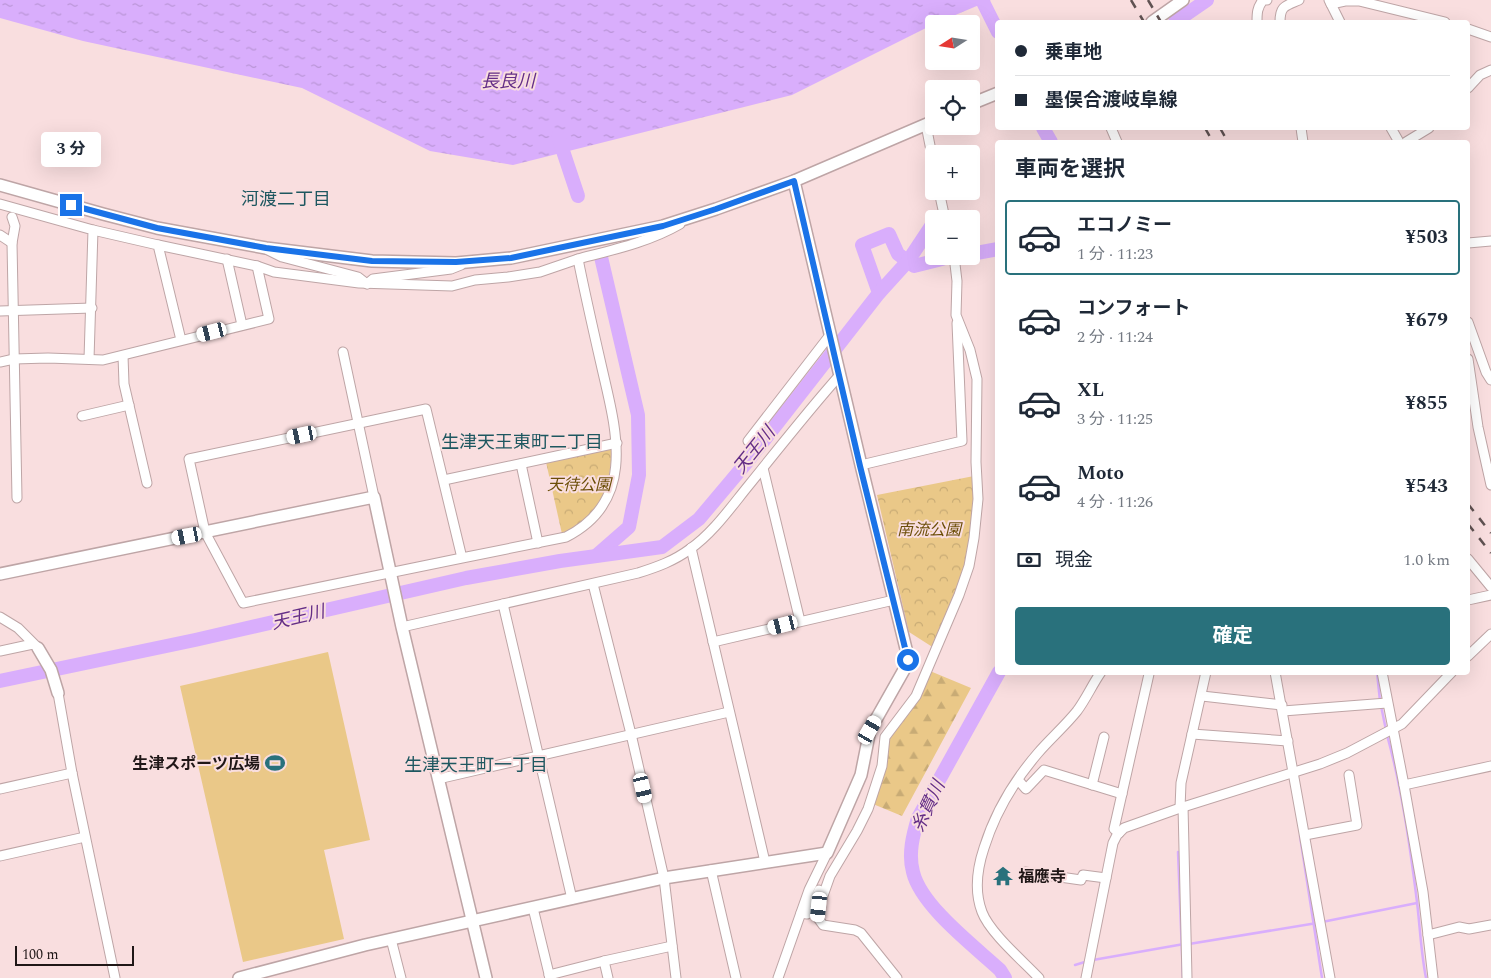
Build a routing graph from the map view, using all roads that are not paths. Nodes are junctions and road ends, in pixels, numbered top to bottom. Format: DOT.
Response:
graph roads {
  1 [pos="1183,0"];
  2 [pos="1267,0"];
  3 [pos="1299,0"];
  4 [pos="1330,2"];
  5 [pos="1155,20"];
  6 [pos="1258,20"];
  7 [pos="1280,20"];
  8 [pos="1339,20"];
  9 [pos="1437,20"];
  10 [pos="1470,30"];
  11 [pos="1491,37"];
  12 [pos="1491,70"];
  13 [pos="1470,86"];
  14 [pos="995,94"];
  15 [pos="980,100"];
  16 [pos="925,125"];
  17 [pos="1426,130"];
  18 [pos="1409,140"];
  19 [pos="794,181"];
  20 [pos="0,185"];
  21 [pos="0,204"];
  22 [pos="12,217"];
  23 [pos="691,217"];
  24 [pos="93,230"];
  25 [pos="0,235"];
  26 [pos="1491,241"];
  27 [pos="12,243"];
  28 [pos="1470,243"];
  29 [pos="158,245"];
  30 [pos="266,248"];
  31 [pos="578,259"];
  32 [pos="227,260"];
  33 [pos="468,262"];
  34 [pos="955,265"];
  35 [pos="258,266"];
  36 [pos="366,284"];
  37 [pos="92,308"];
  38 [pos="0,311"];
  39 [pos="13,311"];
  40 [pos="956,315"];
  41 [pos="242,325"];
  42 [pos="1470,327"];
  43 [pos="831,339"];
  44 [pos="182,340"];
  45 [pos="343,352"];
  46 [pos="123,356"];
  47 [pos="14,359"];
  48 [pos="89,359"];
  49 [pos="0,362"];
  50 [pos="839,373"];
  51 [pos="1470,373"];
  52 [pos="1491,380"];
  53 [pos="128,405"];
  54 [pos="82,416"];
  55 [pos="359,423"];
  56 [pos="748,442"];
  57 [pos="617,443"];
  58 [pos="521,464"];
  59 [pos="860,466"];
  60 [pos="763,468"];
  61 [pos="444,480"];
  62 [pos="147,483"];
  63 [pos="1491,485"];
  64 [pos="374,497"];
  65 [pos="17,498"];
  66 [pos="205,532"];
  67 [pos="538,543"];
  68 [pos="691,548"];
  69 [pos="462,558"];
  70 [pos="1470,562"];
  71 [pos="0,574"];
  72 [pos="390,575"];
  73 [pos="593,584"];
  74 [pos="1491,588"];
  75 [pos="1491,595"];
  76 [pos="894,600"];
  77 [pos="1470,600"];
  78 [pos="503,604"];
  79 [pos="0,617"];
  80 [pos="800,621"];
  81 [pos="401,624"];
  82 [pos="1491,634"];
  83 [pos="713,642"];
  84 [pos="35,646"];
  85 [pos="0,651"];
  86 [pos="1470,654"];
  87 [pos="1099,675"];
  88 [pos="1149,675"];
  89 [pos="1206,675"];
  90 [pos="1276,675"];
  91 [pos="1382,675"];
  92 [pos="1449,675"];
  93 [pos="58,693"];
  94 [pos="1202,696"];
  95 [pos="1387,703"];
  96 [pos="1282,708"];
  97 [pos="729,712"];
  98 [pos="1393,730"];
  99 [pos="631,734"];
  100 [pos="1192,734"];
  101 [pos="1104,737"];
  102 [pos="1288,741"];
  103 [pos="538,756"];
  104 [pos="1491,766"];
  105 [pos="1294,772"];
  106 [pos="72,773"];
  107 [pos="1349,775"];
  108 [pos="438,779"];
  109 [pos="1018,780"];
  110 [pos="1092,785"];
  111 [pos="1404,785"];
  112 [pos="0,789"];
  113 [pos="1122,794"];
  114 [pos="1182,807"];
  115 [pos="1119,833"];
  116 [pos="1305,835"];
  117 [pos="86,837"];
  118 [pos="827,853"];
  119 [pos="0,856"];
  120 [pos="765,862"];
  121 [pos="710,870"];
  122 [pos="1025,872"];
  123 [pos="830,876"];
  124 [pos="664,878"];
  125 [pos="1106,878"];
  126 [pos="572,898"];
  127 [pos="532,908"];
  128 [pos="800,914"];
  129 [pos="472,921"];
  130 [pos="1491,925"];
  131 [pos="1428,935"];
  132 [pos="392,939"];
  133 [pos="672,946"];
  134 [pos="604,961"];
  135 [pos="254,976"];
  136 [pos="549,977"];
  137 [pos="114,978"];
  138 [pos="239,978"];
  139 [pos="401,978"];
  140 [pos="486,978"];
  141 [pos="608,978"];
  142 [pos="676,978"];
  143 [pos="736,978"];
  144 [pos="778,978"];
  145 [pos="897,978"];
  146 [pos="1039,978"];
  147 [pos="1086,978"];
  148 [pos="1188,978"];
  149 [pos="1328,978"];
  150 [pos="1433,978"];
  1 -- 5 [label="street"];
  2 -- 6 [label="street"];
  3 -- 7 [label="street"];
  4 -- 8 [label="street"];
  4 -- 9 [label="street"];
  10 -- 11 [label="street"];
  12 -- 13 [label="street"];
  14 -- 15 [label="street"];
  16 -- 19 [label="street"];
  17 -- 18 [label="street"];
  19 -- 23 [label="street"];
  19 -- 43 [label="street"];
  20 -- 30 [label="street"];
  21 -- 24 [label="street"];
  22 -- 27 [label="street"];
  23 -- 31 [label="street"];
  23 -- 33 [label="street"];
  24 -- 29 [label="street"];
  24 -- 37 [label="street"];
  25 -- 27 [label="street"];
  26 -- 28 [label="street"];
  27 -- 39 [label="street"];
  29 -- 32 [label="street"];
  29 -- 44 [label="street"];
  30 -- 33 [label="street"];
  30 -- 36 [label="street"];
  31 -- 36 [label="street"];
  31 -- 57 [label="street"];
  32 -- 35 [label="street"];
  32 -- 41 [label="street"];
  33 -- 36 [label="street"];
  34 -- 40 [label="street"];
  35 -- 36 [label="street"];
  35 -- 41 [label="street"];
  37 -- 39 [label="street"];
  37 -- 48 [label="street"];
  38 -- 39 [label="street"];
  39 -- 47 [label="street"];
  40 -- 59 [label="street"];
  40 -- 123 [label="street"];
  41 -- 44 [label="street"];
  42 -- 52 [label="street"];
  43 -- 50 [label="street"];
  43 -- 56 [label="street"];
  44 -- 46 [label="street"];
  45 -- 55 [label="street"];
  46 -- 48 [label="street"];
  46 -- 53 [label="street"];
  47 -- 48 [label="street"];
  47 -- 49 [label="street"];
  47 -- 65 [label="street"];
  50 -- 59 [label="street"];
  50 -- 60 [label="street"];
  51 -- 63 [label="street"];
  53 -- 54 [label="street"];
  53 -- 62 [label="street"];
  55 -- 61 [label="street"];
  55 -- 64 [label="street"];
  55 -- 66 [label="street"];
  57 -- 58 [label="street"];
  57 -- 67 [label="street"];
  58 -- 61 [label="street"];
  58 -- 67 [label="street"];
  59 -- 76 [label="street"];
  60 -- 68 [label="street"];
  60 -- 80 [label="street"];
  61 -- 69 [label="street"];
  64 -- 66 [label="street"];
  64 -- 72 [label="street"];
  66 -- 71 [label="street"];
  66 -- 72 [label="street"];
  67 -- 69 [label="street"];
  68 -- 73 [label="street"];
  68 -- 83 [label="street"];
  69 -- 72 [label="street"];
  70 -- 74 [label="street"];
  72 -- 81 [label="street"];
  73 -- 78 [label="street"];
  73 -- 99 [label="street"];
  75 -- 77 [label="street"];
  76 -- 80 [label="street"];
  76 -- 118 [label="street"];
  78 -- 81 [label="street"];
  78 -- 103 [label="street"];
  79 -- 84 [label="street"];
  80 -- 83 [label="street"];
  81 -- 108 [label="street"];
  82 -- 86 [label="street"];
  83 -- 97 [label="street"];
  84 -- 85 [label="street"];
  84 -- 93 [label="street"];
  87 -- 109 [label="street"];
  88 -- 113 [label="street"];
  89 -- 94 [label="street"];
  90 -- 96 [label="street"];
  91 -- 95 [label="street"];
  92 -- 98 [label="street"];
  93 -- 106 [label="street"];
  94 -- 96 [label="street"];
  94 -- 100 [label="street"];
  95 -- 96 [label="street"];
  95 -- 98 [label="street"];
  96 -- 102 [label="street"];
  97 -- 99 [label="street"];
  97 -- 120 [label="street"];
  98 -- 105 [label="street"];
  98 -- 111 [label="street"];
  99 -- 103 [label="street"];
  99 -- 124 [label="street"];
  100 -- 102 [label="street"];
  100 -- 114 [label="street"];
  101 -- 110 [label="street"];
  102 -- 105 [label="street"];
  103 -- 108 [label="street"];
  103 -- 126 [label="street"];
  104 -- 111 [label="street"];
  105 -- 114 [label="street"];
  105 -- 116 [label="street"];
  106 -- 112 [label="street"];
  106 -- 117 [label="street"];
  107 -- 116 [label="street"];
  108 -- 129 [label="street"];
  109 -- 110 [label="street"];
  109 -- 146 [label="street"];
  110 -- 113 [label="street"];
  111 -- 131 [label="street"];
  113 -- 115 [label="street"];
  114 -- 115 [label="street"];
  114 -- 148 [label="street"];
  115 -- 125 [label="street"];
  116 -- 149 [label="street"];
  117 -- 119 [label="street"];
  117 -- 137 [label="street"];
  118 -- 120 [label="street"];
  118 -- 128 [label="street"];
  120 -- 121 [label="street"];
  121 -- 124 [label="street"];
  121 -- 143 [label="street"];
  122 -- 125 [label="street"];
  123 -- 128 [label="street"];
  123 -- 145 [label="street"];
  124 -- 126 [label="street"];
  124 -- 133 [label="street"];
  125 -- 147 [label="street"];
  126 -- 127 [label="street"];
  127 -- 129 [label="street"];
  127 -- 136 [label="street"];
  128 -- 144 [label="street"];
  129 -- 132 [label="street"];
  129 -- 140 [label="street"];
  130 -- 131 [label="street"];
  131 -- 150 [label="street"];
  132 -- 135 [label="street"];
  132 -- 139 [label="street"];
  133 -- 134 [label="street"];
  133 -- 142 [label="street"];
  134 -- 136 [label="street"];
  134 -- 141 [label="street"];
  135 -- 138 [label="street"];
}
